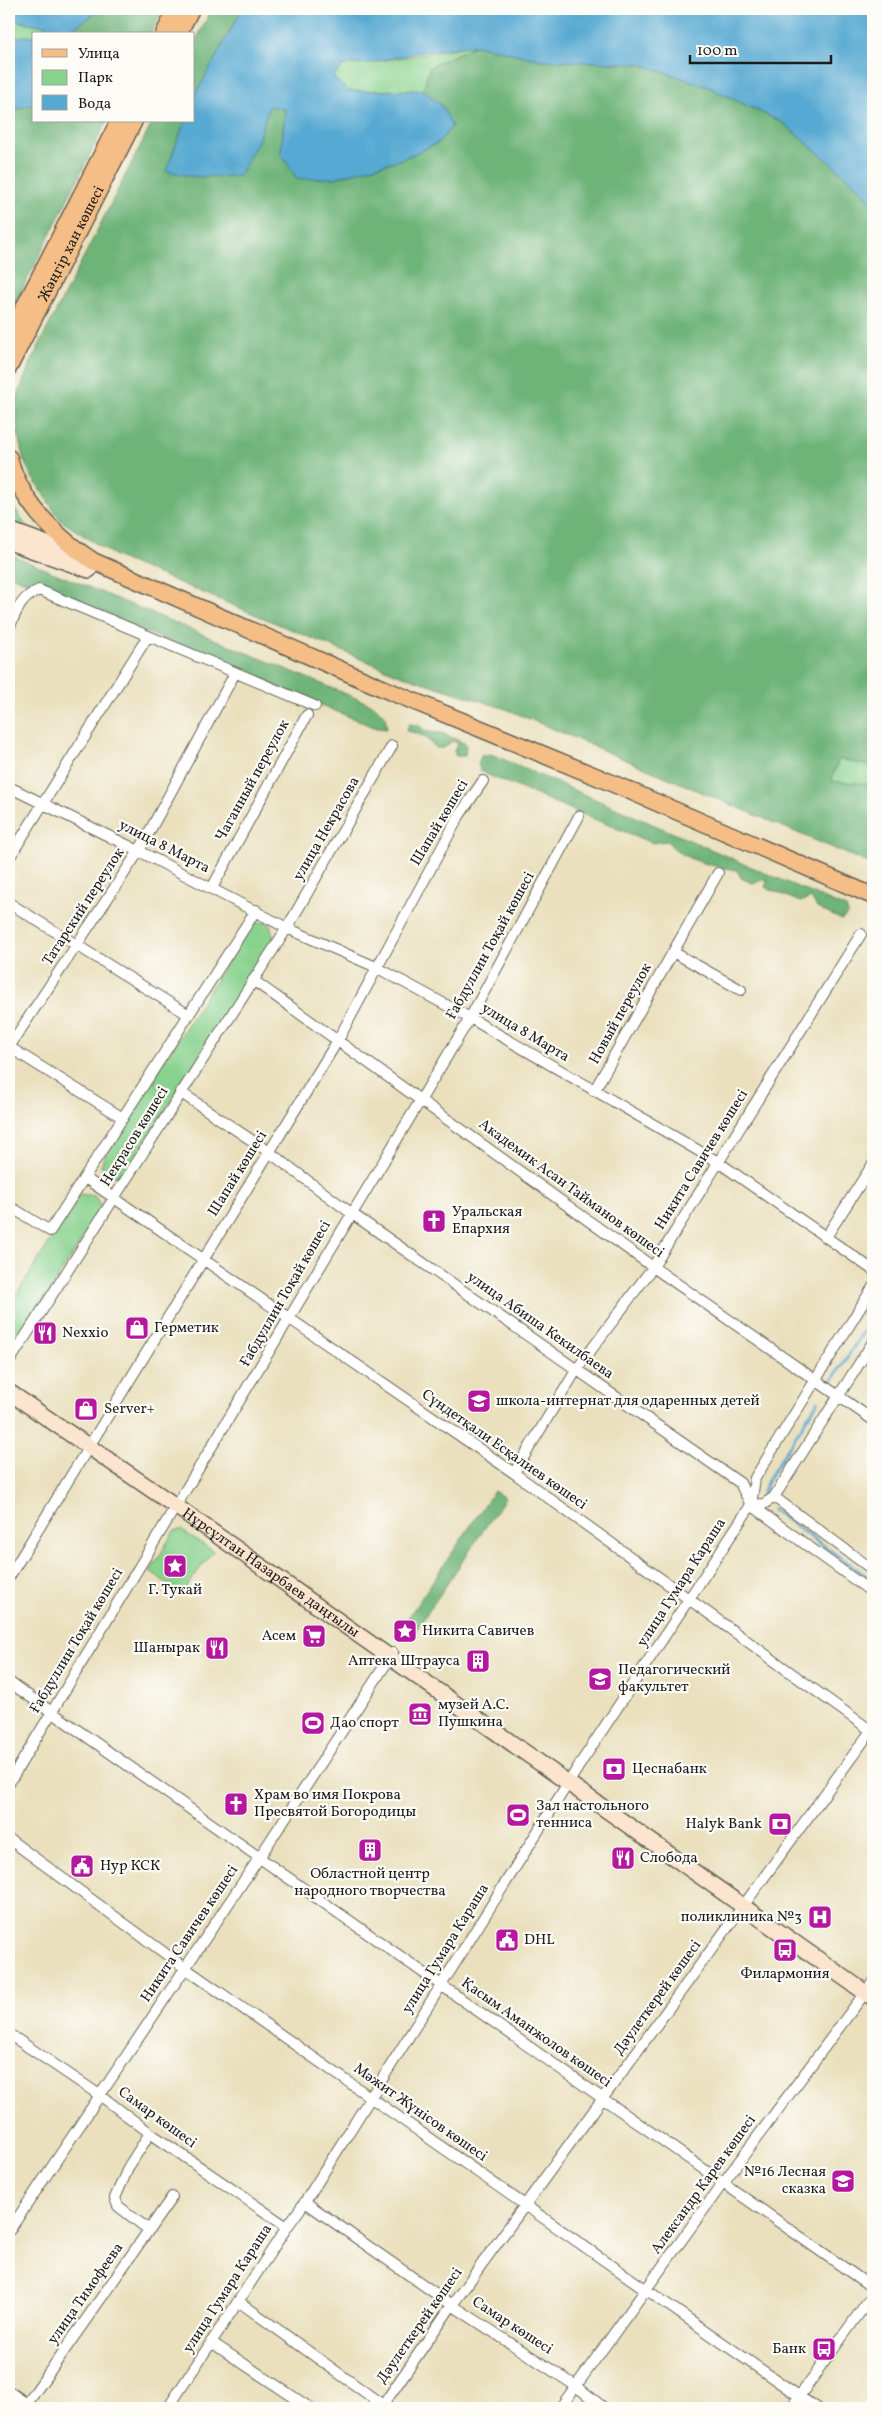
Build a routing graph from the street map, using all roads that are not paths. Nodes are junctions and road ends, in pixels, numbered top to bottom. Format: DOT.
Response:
graph roads {
  1 [pos="176,9"];
  2 [pos="191,9"];
  3 [pos="165,32"];
  4 [pos="179,32"];
  5 [pos="118,122"];
  6 [pos="133,122"];
  7 [pos="9,337"];
  8 [pos="9,368"];
  9 [pos="9,458"];
  10 [pos="9,484"];
  11 [pos="9,530"];
  12 [pos="9,542"];
  13 [pos="55,546"];
  14 [pos="91,566"];
  15 [pos="9,628"];
  16 [pos="148,636"];
  17 [pos="235,673"];
  18 [pos="315,706"];
  19 [pos="307,715"];
  20 [pos="392,746"];
  21 [pos="483,781"];
  22 [pos="9,787"];
  23 [pos="43,803"];
  24 [pos="579,816"];
  25 [pos="139,851"];
  26 [pos="9,858"];
  27 [pos="718,873"];
  28 [pos="212,888"];
  29 [pos="873,896"];
  30 [pos="9,903"];
  31 [pos="873,906"];
  32 [pos="256,910"];
  33 [pos="287,928"];
  34 [pos="861,934"];
  35 [pos="78,945"];
  36 [pos="673,952"];
  37 [pos="376,967"];
  38 [pos="253,980"];
  39 [pos="741,990"];
  40 [pos="189,1015"];
  41 [pos="470,1018"];
  42 [pos="338,1040"];
  43 [pos="9,1047"];
  44 [pos="594,1091"];
  45 [pos="180,1092"];
  46 [pos="420,1099"];
  47 [pos="123,1118"];
  48 [pos="270,1152"];
  49 [pos="718,1162"];
  50 [pos="873,1164"];
  51 [pos="85,1178"];
  52 [pos="113,1199"];
  53 [pos="9,1206"];
  54 [pos="351,1213"];
  55 [pos="826,1237"];
  56 [pos="202,1259"];
  57 [pos="653,1268"];
  58 [pos="873,1270"];
  59 [pos="873,1287"];
  60 [pos="290,1318"];
  61 [pos="873,1342"];
  62 [pos="9,1362"];
  63 [pos="577,1369"];
  64 [pos="816,1379"];
  65 [pos="9,1392"];
  66 [pos="840,1396"];
  67 [pos="873,1420"];
  68 [pos="89,1446"];
  69 [pos="514,1473"];
  70 [pos="774,1497"];
  71 [pos="751,1505"];
  72 [pos="177,1507"];
  73 [pos="873,1570"];
  74 [pos="9,1577"];
  75 [pos="873,1593"];
  76 [pos="689,1600"];
  77 [pos="392,1654"];
  78 [pos="9,1682"];
  79 [pos="52,1712"];
  80 [pos="873,1730"];
  81 [pos="9,1783"];
  82 [pos="568,1783"];
  83 [pos="9,1839"];
  84 [pos="259,1858"];
  85 [pos="743,1906"];
  86 [pos="185,1968"];
  87 [pos="441,1985"];
  88 [pos="871,1991"];
  89 [pos="9,2034"];
  90 [pos="101,2096"];
  91 [pos="371,2098"];
  92 [pos="604,2099"];
  93 [pos="150,2133"];
  94 [pos="723,2183"];
  95 [pos="172,2197"];
  96 [pos="305,2202"];
  97 [pos="526,2206"];
  98 [pos="287,2227"];
  99 [pos="149,2230"];
  100 [pos="9,2231"];
  101 [pos="873,2288"];
  102 [pos="646,2290"];
  103 [pos="873,2294"];
  104 [pos="238,2301"];
  105 [pos="452,2304"];
  106 [pos="212,2342"];
  107 [pos="576,2386"];
  108 [pos="9,2393"];
  109 [pos="800,2396"];
  110 [pos="28,2407"];
  111 [pos="384,2407"];
  112 [pos="168,2408"];
  113 [pos="310,2408"];
  114 [pos="560,2408"];
  115 [pos="604,2408"];
  116 [pos="790,2408"];
  117 [pos="816,2408"];
  1 -- 3 [label="main road"];
  2 -- 4 [label="main road"];
  5 -- 7 [label="main road, Жәңгір хан көшесі"];
  6 -- 8 [label="main road, Жәңгір хан көшесі"];
  9 -- 14 [label="main road"];
  10 -- 13 [label="main road"];
  11 -- 13 [label="main road"];
  12 -- 14 [label="main road"];
  13 -- 14 [label="main road"];
  14 -- 29 [label="main road"];
  14 -- 31 [label="main road"];
  15 -- 16 [label="street"];
  16 -- 17 [label="street"];
  16 -- 23 [label="street"];
  17 -- 18 [label="street"];
  17 -- 25 [label="street, Татарский переулок"];
  19 -- 28 [label="street, Чаганный переулок"];
  20 -- 33 [label="street, улица Некрасова"];
  21 -- 37 [label="street, Шапай көшесі"];
  22 -- 23 [label="street, улица 8 Марта"];
  23 -- 25 [label="street, улица 8 Марта"];
  23 -- 26 [label="street"];
  24 -- 41 [label="street, Ғабдуллин Тоқай көшесі"];
  25 -- 28 [label="street, улица 8 Марта"];
  25 -- 35 [label="street, Татарский переулок"];
  27 -- 36 [label="street, Новый переулок"];
  28 -- 32 [label="street, улица 8 Марта"];
  30 -- 35 [label="street"];
  32 -- 33 [label="street, улица 8 Марта"];
  32 -- 40 [label="street, Некрасов көшесі"];
  33 -- 37 [label="street, улица 8 Марта"];
  33 -- 38 [label="street, Некрасов көшесі"];
  34 -- 49 [label="street, Никита Савичев көшесі"];
  35 -- 40 [label="street"];
  35 -- 43 [label="street, Татарский переулок"];
  36 -- 39 [label="street"];
  36 -- 44 [label="street, Новый переулок"];
  37 -- 41 [label="street, улица 8 Марта"];
  37 -- 42 [label="street, Шапай көшесі"];
  38 -- 42 [label="street, Академик Асан Тайманов көшесі"];
  38 -- 45 [label="street, Некрасов көшесі"];
  40 -- 47 [label="street, Некрасов көшесі"];
  41 -- 44 [label="street, улица 8 Марта"];
  41 -- 46 [label="street, Ғабдуллин Тоқай көшесі"];
  42 -- 46 [label="street, Академик Асан Тайманов көшесі"];
  42 -- 48 [label="street, Шапай көшесі"];
  43 -- 47 [label="street"];
  44 -- 49 [label="street, улица 8 Марта"];
  45 -- 48 [label="street, улица Абиша Кекилбаева"];
  45 -- 52 [label="street, Некрасов көшесі"];
  46 -- 54 [label="street, Ғабдуллин Тоқай көшесі"];
  46 -- 57 [label="street, Академик Асан Тайманов көшесі"];
  47 -- 51 [label="street, Некрасов көшесі"];
  48 -- 54 [label="street, улица Абиша Кекилбаева"];
  48 -- 56 [label="street, Шапай көшесі"];
  49 -- 55 [label="street, улица 8 Марта"];
  49 -- 57 [label="street, Никита Савичев көшесі"];
  50 -- 55 [label="street"];
  51 -- 52 [label="street, Сүндетқали Есқалиев көшесі"];
  51 -- 53 [label="street, Некрасов көшесі"];
  52 -- 56 [label="street, Сүндетқали Есқалиев көшесі"];
  52 -- 62 [label="street, Некрасов көшесі"];
  54 -- 60 [label="street, Ғабдуллин Тоқай көшесі"];
  54 -- 63 [label="street, улица Абиша Кекилбаева"];
  55 -- 58 [label="street, улица 8 Марта"];
  56 -- 60 [label="street, Сүндетқали Есқалиев көшесі"];
  56 -- 68 [label="street, Шапай көшесі"];
  57 -- 63 [label="street, Никита Савичев көшесі"];
  57 -- 64 [label="street, Академик Асан Тайманов көшесі"];
  59 -- 64 [label="street, улица Гумара Караша"];
  60 -- 69 [label="street, Сүндетқали Есқалиев көшесі"];
  60 -- 72 [label="street, Ғабдуллин Тоқай көшесі"];
  61 -- 66 [label="street"];
  63 -- 69 [label="street, Никита Савичев көшесі"];
  63 -- 71 [label="street, улица Абиша Кекилбаева"];
  64 -- 66 [label="street, Академик Асан Тайманов көшесі"];
  64 -- 71 [label="street, улица Гумара Караша"];
  65 -- 68 [label="main road, Нұрсұлтан Назарбаев даңғылы"];
  66 -- 67 [label="street, Академик Асан Тайманов көшесі"];
  66 -- 70 [label="street"];
  68 -- 72 [label="main road, Нұрсұлтан Назарбаев даңғылы"];
  68 -- 74 [label="street, Шапай көшесі"];
  69 -- 76 [label="street, Сүндетқали Есқалиев көшесі"];
  70 -- 71 [label="street"];
  70 -- 73 [label="street"];
  71 -- 75 [label="street, улица Абиша Кекилбаева"];
  71 -- 76 [label="street, улица Гумара Караша"];
  72 -- 77 [label="main road, Нұрсұлтан Назарбаев даңғылы"];
  72 -- 79 [label="street, Ғабдуллин Тоқай көшесі"];
  76 -- 80 [label="street, Сүндетқали Есқалиев көшесі"];
  76 -- 82 [label="street, улица Гумара Караша"];
  77 -- 82 [label="main road, Нұрсұлтан Назарбаев даңғылы"];
  77 -- 84 [label="street, Никита Савичев көшесі"];
  78 -- 79 [label="street, Қасым Аманжолов көшесі"];
  79 -- 81 [label="street, Ғабдуллин Тоқай көшесі"];
  79 -- 84 [label="street, Қасым Аманжолов көшесі"];
  80 -- 85 [label="street, Дәулеткерей көшесі"];
  82 -- 85 [label="main road, Нұрсұлтан Назарбаев даңғылы"];
  82 -- 87 [label="street, улица Гумара Караша"];
  83 -- 86 [label="street, Мәжит Жүнісов көшесі"];
  84 -- 86 [label="street, Никита Савичев көшесі"];
  84 -- 87 [label="street, Қасым Аманжолов көшесі"];
  85 -- 88 [label="main road, Нұрсұлтан Назарбаев даңғылы"];
  85 -- 92 [label="street, Дәулеткерей көшесі"];
  86 -- 90 [label="street, Никита Савичев көшесі"];
  86 -- 91 [label="street, Мәжит Жүнісов көшесі"];
  87 -- 91 [label="street, улица Гумара Караша"];
  87 -- 92 [label="street, Қасым Аманжолов көшесі"];
  88 -- 94 [label="street, Александр Карев көшесі"];
  89 -- 90 [label="street, Самар көшесі"];
  90 -- 93 [label="street, Самар көшесі"];
  90 -- 100 [label="street, Никита Савичев көшесі"];
  91 -- 96 [label="street, улица Гумара Караша"];
  91 -- 97 [label="street, Мәжит Жүнісов көшесі"];
  92 -- 94 [label="street, Қасым Аманжолов көшесі"];
  92 -- 97 [label="street, Дәулеткерей көшесі"];
  93 -- 98 [label="street, Самар көшесі"];
  93 -- 99 [label="street"];
  94 -- 101 [label="street, Қасым Аманжолов көшесі"];
  94 -- 102 [label="street, Александр Карев көшесі"];
  95 -- 99 [label="street, улица Тимофеева"];
  96 -- 98 [label="street, улица Гумара Караша"];
  96 -- 105 [label="street, Самар көшесі"];
  97 -- 102 [label="street, Мәжит Жүнісов көшесі"];
  97 -- 105 [label="street, Дәулеткерей көшесі"];
  98 -- 104 [label="street, улица Гумара Караша"];
  99 -- 110 [label="street, улица Тимофеева"];
  102 -- 107 [label="street, Александр Карев көшесі"];
  102 -- 109 [label="street, Мәжит Жүнісов көшесі"];
  103 -- 109 [label="street"];
  104 -- 106 [label="street, улица Гумара Караша"];
  104 -- 111 [label="street"];
  105 -- 107 [label="street, Самар көшесі"];
  105 -- 111 [label="street, Дәулеткерей көшесі"];
  106 -- 112 [label="street, улица Гумара Караша"];
  106 -- 113 [label="street"];
  107 -- 114 [label="street, Александр Карев көшесі"];
  107 -- 115 [label="street, Самар көшесі"];
  108 -- 110 [label="street"];
  109 -- 116 [label="street"];
  109 -- 117 [label="street, Мәжит Жүнісов көшесі"];
}
